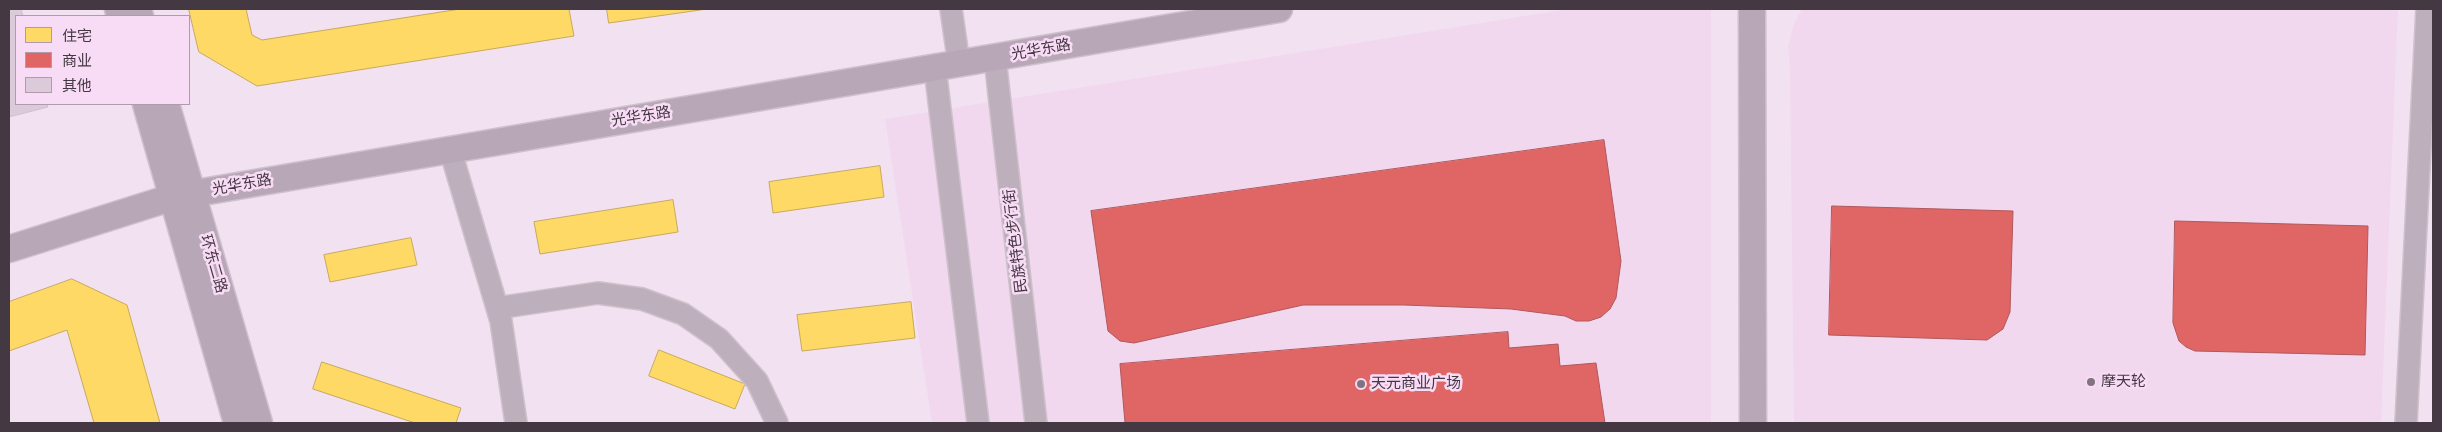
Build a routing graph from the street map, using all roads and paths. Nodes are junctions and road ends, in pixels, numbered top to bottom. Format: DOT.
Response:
graph roads {
  1 [pos="951,9"];
  2 [pos="1279,9"];
  3 [pos="1752,9"];
  4 [pos="2427,9"];
  5 [pos="995,58"];
  6 [pos="947,66"];
  7 [pos="146,105"];
  8 [pos="166,105"];
  9 [pos="450,149"];
  10 [pos="183,195"];
  11 [pos="9,249"];
  12 [pos="497,308"];
  13 [pos="237,423"];
  14 [pos="259,423"];
  15 [pos="516,423"];
  16 [pos="777,423"];
  17 [pos="978,423"];
  18 [pos="1036,423"];
  19 [pos="1753,423"];
  20 [pos="2406,423"];
  1 -- 6 [label="street"];
  2 -- 5 [label="main road, 光华东路"];
  3 -- 19 [label="main road"];
  4 -- 20 [label="street"];
  5 -- 6 [label="main road, 光华东路"];
  5 -- 18 [label="street, 民族特色步行街"];
  6 -- 9 [label="main road, 光华东路"];
  6 -- 17 [label="street"];
  7 -- 10 [label="main road, 环东二路"];
  8 -- 10 [label="main road, 环东二路"];
  9 -- 10 [label="main road, 光华东路"];
  9 -- 12 [label="street"];
  10 -- 11 [label="main road, 光华东路"];
  10 -- 13 [label="main road, 环东二路"];
  10 -- 14 [label="main road, 环东二路"];
  12 -- 15 [label="street"];
  12 -- 16 [label="street"];
}
